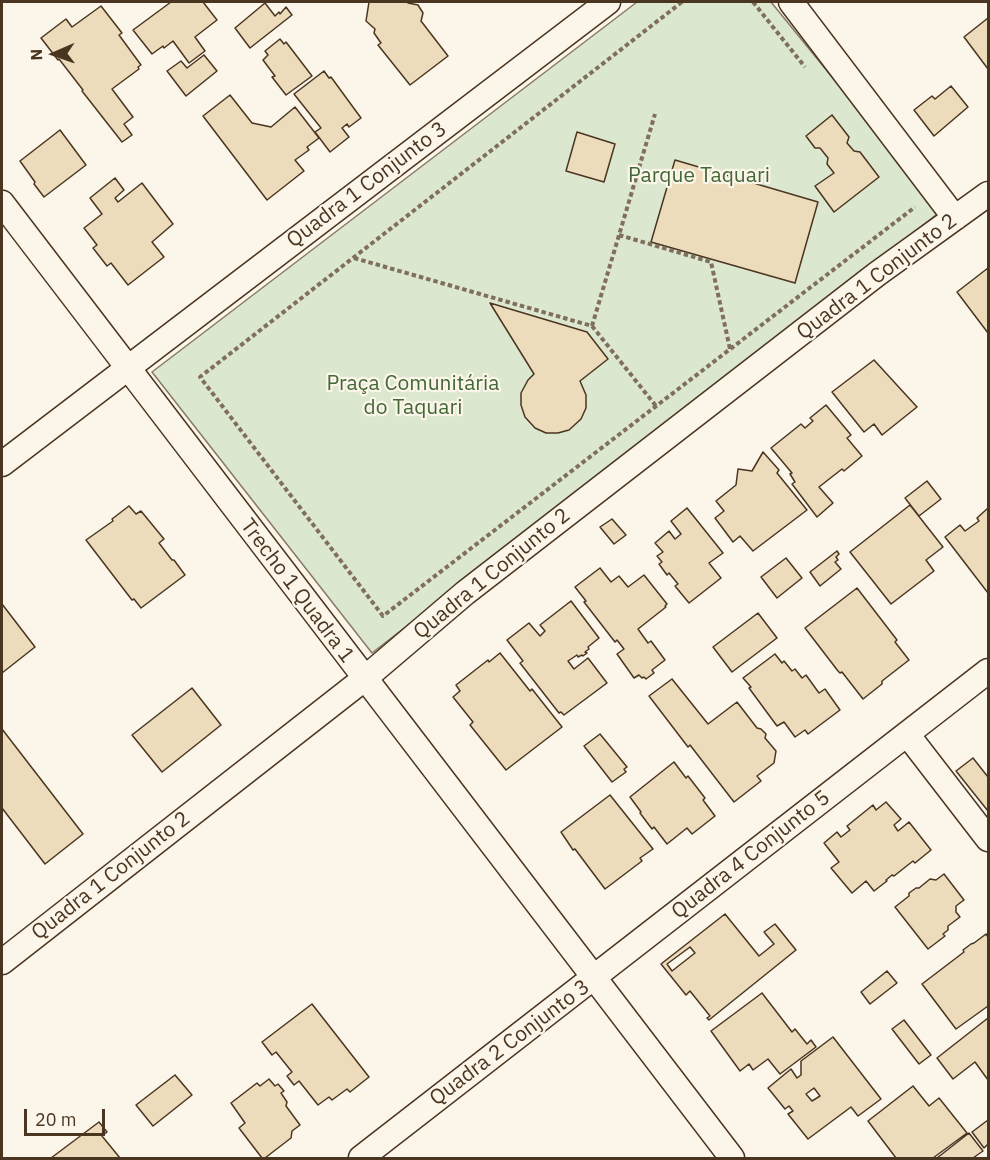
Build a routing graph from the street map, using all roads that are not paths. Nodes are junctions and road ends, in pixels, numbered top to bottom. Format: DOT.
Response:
graph roads {
  1 [pos="608,2"];
  2 [pos="791,2"];
  3 [pos="988,194"];
  4 [pos="2,203"];
  5 [pos="954,218"];
  6 [pos="126,368"];
  7 [pos="2,464"];
  8 [pos="988,671"];
  9 [pos="364,679"];
  10 [pos="908,734"];
  11 [pos="988,839"];
  12 [pos="2,962"];
  13 [pos="594,977"];
  14 [pos="360,1158"];
  15 [pos="732,1158"];
  1 -- 6 [label="street, Quadra 1 Conjunto 3"];
  2 -- 5 [label="street"];
  3 -- 5 [label="street, Quadra 1 Conjunto 2"];
  4 -- 6 [label="street, Trecho 1 Quadra 1"];
  5 -- 9 [label="street, Quadra 1 Conjunto 2"];
  6 -- 7 [label="street, Quadra 1 Conjunto 3"];
  6 -- 9 [label="street, Trecho 1 Quadra 1"];
  8 -- 10 [label="street, Quadra 4 Conjunto 5"];
  9 -- 12 [label="street, Quadra 1 Conjunto 2"];
  9 -- 13 [label="street, Trecho 1 Quadra 1"];
  10 -- 11 [label="street"];
  10 -- 13 [label="street, Quadra 4 Conjunto 5"];
  13 -- 14 [label="street, Quadra 2 Conjunto 3"];
  13 -- 15 [label="street, Quadra 2 Conjunto 3"];
}
